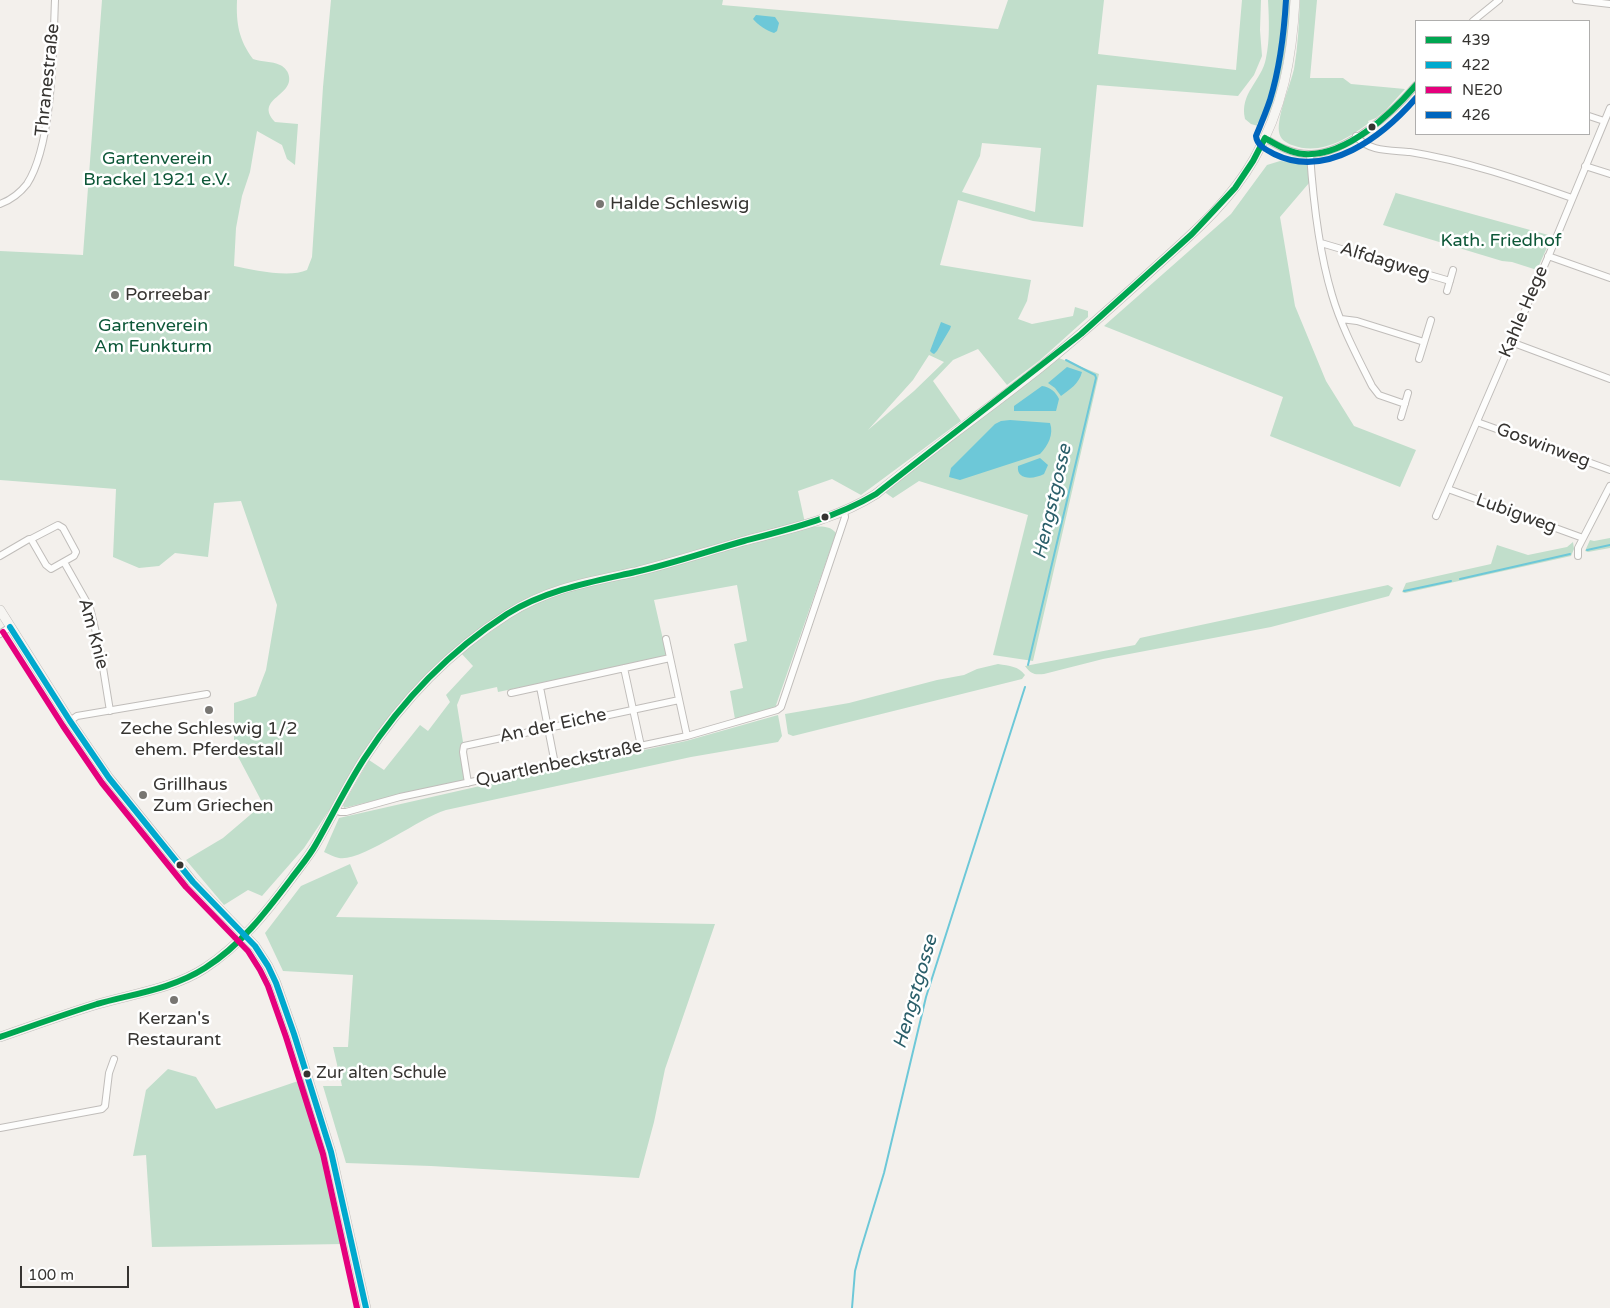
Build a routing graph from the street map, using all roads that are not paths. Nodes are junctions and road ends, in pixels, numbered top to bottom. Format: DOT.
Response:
graph roads {
  1 [pos="55,0"];
  2 [pos="1296,0"];
  3 [pos="1498,0"];
  4 [pos="1576,0"];
  5 [pos="1610,4"];
  6 [pos="1475,20"];
  7 [pos="1415,86"];
  8 [pos="1610,108"];
  9 [pos="1590,116"];
  10 [pos="1604,121"];
  11 [pos="1356,136"];
  12 [pos="1264,138"];
  13 [pos="1310,154"];
  14 [pos="1585,166"];
  15 [pos="1610,174"];
  16 [pos="1572,198"];
  17 [pos="0,204"];
  18 [pos="1321,243"];
  19 [pos="1548,256"];
  20 [pos="1453,270"];
  21 [pos="1610,278"];
  22 [pos="1450,281"];
  23 [pos="1447,291"];
  24 [pos="1341,319"];
  25 [pos="1431,320"];
  26 [pos="1424,342"];
  27 [pos="1511,342"];
  28 [pos="1418,359"];
  29 [pos="1610,379"];
  30 [pos="1408,394"];
  31 [pos="1405,404"];
  32 [pos="1401,417"];
  33 [pos="1477,422"];
  34 [pos="1610,470"];
  35 [pos="1610,486"];
  36 [pos="1448,489"];
  37 [pos="844,511"];
  38 [pos="1436,516"];
  39 [pos="1583,538"];
  40 [pos="31,540"];
  41 [pos="0,556"];
  42 [pos="1578,556"];
  43 [pos="64,562"];
  44 [pos="0,610"];
  45 [pos="10,627"];
  46 [pos="0,634"];
  47 [pos="666,640"];
  48 [pos="670,658"];
  49 [pos="624,668"];
  50 [pos="540,686"];
  51 [pos="511,693"];
  52 [pos="207,694"];
  53 [pos="679,700"];
  54 [pos="633,709"];
  55 [pos="110,711"];
  56 [pos="70,721"];
  57 [pos="548,727"];
  58 [pos="687,736"];
  59 [pos="641,746"];
  60 [pos="555,764"];
  61 [pos="468,784"];
  62 [pos="335,809"];
  63 [pos="245,935"];
  64 [pos="0,1037"];
  65 [pos="114,1059"];
  66 [pos="0,1128"];
  67 [pos="366,1308"];
  1 -- 17 [label="street, Thranestraße"];
  2 -- 12 [label="main road"];
  3 -- 6 [label="street"];
  4 -- 5 [label="street"];
  7 -- 11 [label="street"];
  8 -- 10 [label="street, Kahle Hege"];
  9 -- 10 [label="street"];
  10 -- 14 [label="street, Kahle Hege"];
  11 -- 13 [label="street"];
  11 -- 16 [label="street"];
  12 -- 13 [label="street"];
  12 -- 37 [label="main road"];
  13 -- 18 [label="street"];
  14 -- 15 [label="street"];
  14 -- 16 [label="street, Kahle Hege"];
  16 -- 19 [label="street, Kahle Hege"];
  18 -- 22 [label="street, Alfdagweg"];
  18 -- 24 [label="street"];
  19 -- 21 [label="street"];
  19 -- 27 [label="street, Kahle Hege"];
  20 -- 22 [label="street, Alfdagweg"];
  22 -- 23 [label="street, Alfdagweg"];
  24 -- 26 [label="street"];
  24 -- 31 [label="street"];
  25 -- 26 [label="street"];
  26 -- 28 [label="street"];
  27 -- 29 [label="street"];
  27 -- 33 [label="street, Kahle Hege"];
  30 -- 31 [label="street"];
  31 -- 32 [label="street"];
  33 -- 34 [label="street, Goswinweg"];
  33 -- 36 [label="street, Kahle Hege"];
  35 -- 39 [label="street"];
  36 -- 38 [label="street, Kahle Hege"];
  36 -- 39 [label="street, Lubigweg"];
  37 -- 58 [label="street, Quartlenbeckstraße"];
  37 -- 62 [label="main road"];
  39 -- 42 [label="street"];
  40 -- 41 [label="street"];
  40 -- 43 [label="street"];
  40 -- 43 [label="street"];
  43 -- 55 [label="street, Am Knie"];
  44 -- 45 [label="main road"];
  45 -- 46 [label="street"];
  45 -- 56 [label="main road"];
  47 -- 48 [label="street"];
  48 -- 49 [label="street"];
  48 -- 53 [label="street"];
  49 -- 50 [label="street"];
  49 -- 54 [label="street"];
  50 -- 51 [label="street"];
  50 -- 57 [label="street"];
  52 -- 55 [label="street"];
  53 -- 54 [label="street, An der Eiche"];
  53 -- 58 [label="street"];
  54 -- 57 [label="street, An der Eiche"];
  54 -- 59 [label="street"];
  55 -- 56 [label="street"];
  56 -- 63 [label="main road"];
  57 -- 60 [label="street"];
  57 -- 61 [label="street, An der Eiche"];
  58 -- 59 [label="street, Quartlenbeckstraße"];
  59 -- 60 [label="street, Quartlenbeckstraße"];
  60 -- 61 [label="street, Quartlenbeckstraße"];
  61 -- 62 [label="street, Quartlenbeckstraße"];
  62 -- 63 [label="main road"];
  63 -- 64 [label="main road"];
  63 -- 67 [label="main road"];
  65 -- 66 [label="street"];
}
